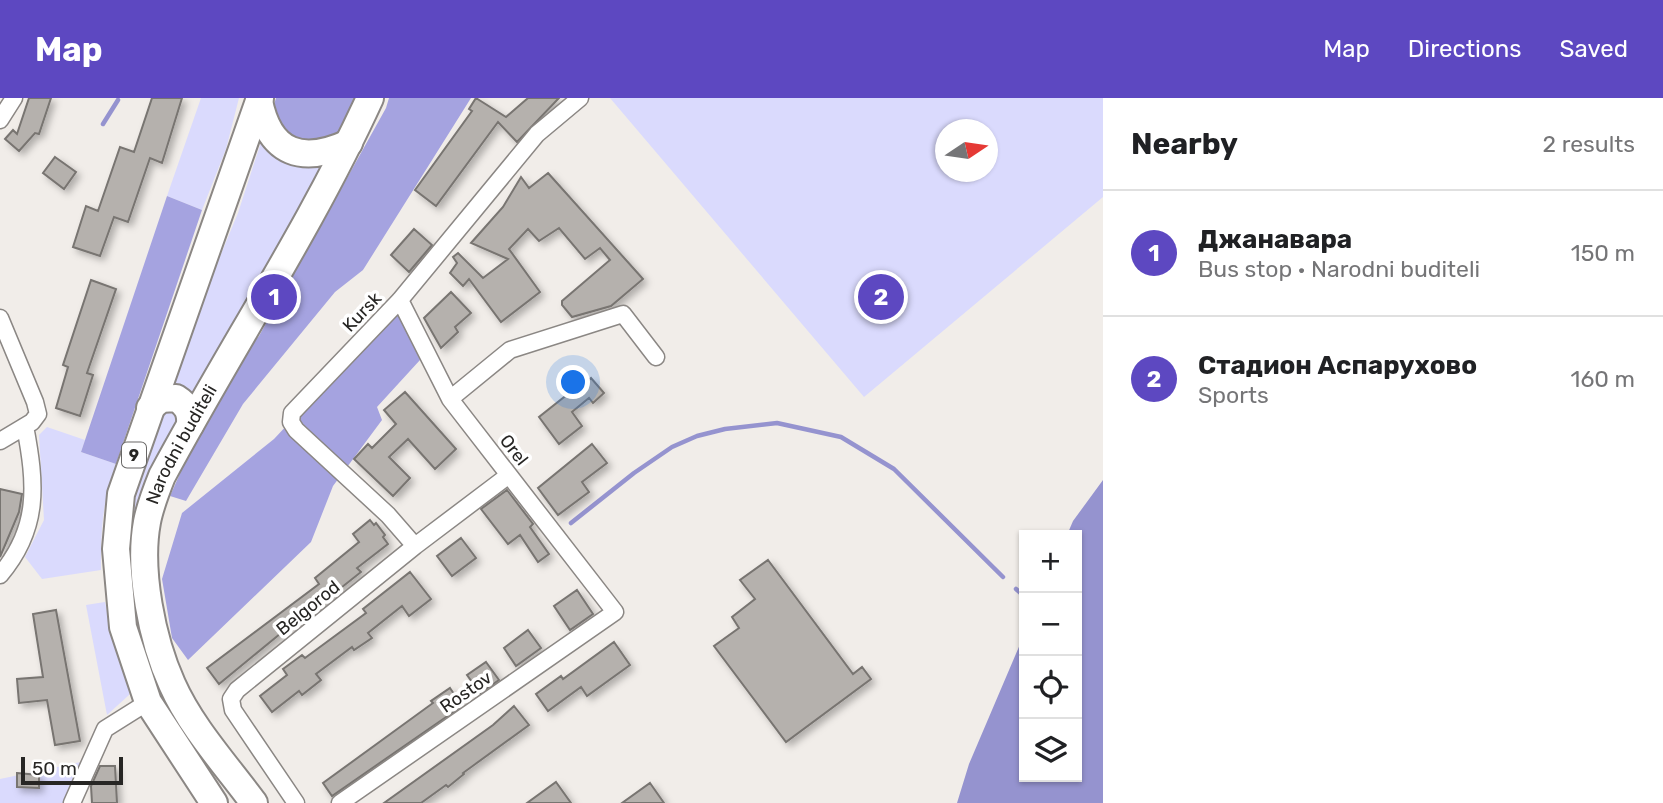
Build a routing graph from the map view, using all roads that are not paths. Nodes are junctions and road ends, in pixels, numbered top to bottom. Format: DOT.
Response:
graph roads {
  1 [pos="14,98"];
  2 [pos="370,98"];
  3 [pos="580,98"];
  4 [pos="259,99"];
  5 [pos="0,120"];
  6 [pos="349,143"];
  7 [pos="400,300"];
  8 [pos="0,318"];
  9 [pos="656,357"];
  10 [pos="450,400"];
  11 [pos="150,408"];
  12 [pos="190,425"];
  13 [pos="25,426"];
  14 [pos="0,441"];
  15 [pos="509,475"];
  16 [pos="415,546"];
  17 [pos="0,575"];
  18 [pos="615,612"];
  19 [pos="148,702"];
  20 [pos="72,803"];
  21 [pos="214,803"];
  22 [pos="254,803"];
  23 [pos="296,803"];
  24 [pos="340,803"];
  1 -- 5 [label="street"];
  2 -- 6 [label="main road, Narodni buditeli / 9"];
  3 -- 7 [label="street, Kursk"];
  4 -- 6 [label="main road"];
  4 -- 11 [label="main road, Narodni buditeli / 9"];
  6 -- 12 [label="main road, Narodni buditeli / 9"];
  7 -- 10 [label="street, Orel"];
  7 -- 16 [label="street, Kursk"];
  8 -- 13 [label="street"];
  9 -- 10 [label="street"];
  10 -- 15 [label="street, Orel"];
  11 -- 12 [label="main road"];
  11 -- 19 [label="main road, Narodni buditeli / 9"];
  12 -- 22 [label="main road, Narodni buditeli / 9"];
  13 -- 14 [label="street"];
  13 -- 17 [label="street"];
  15 -- 16 [label="street, Belgorod"];
  15 -- 18 [label="street, Orel"];
  16 -- 23 [label="street, Belgorod"];
  18 -- 24 [label="street, Rostov"];
  19 -- 20 [label="street"];
  19 -- 21 [label="main road, Narodni buditeli / 9"];
}
